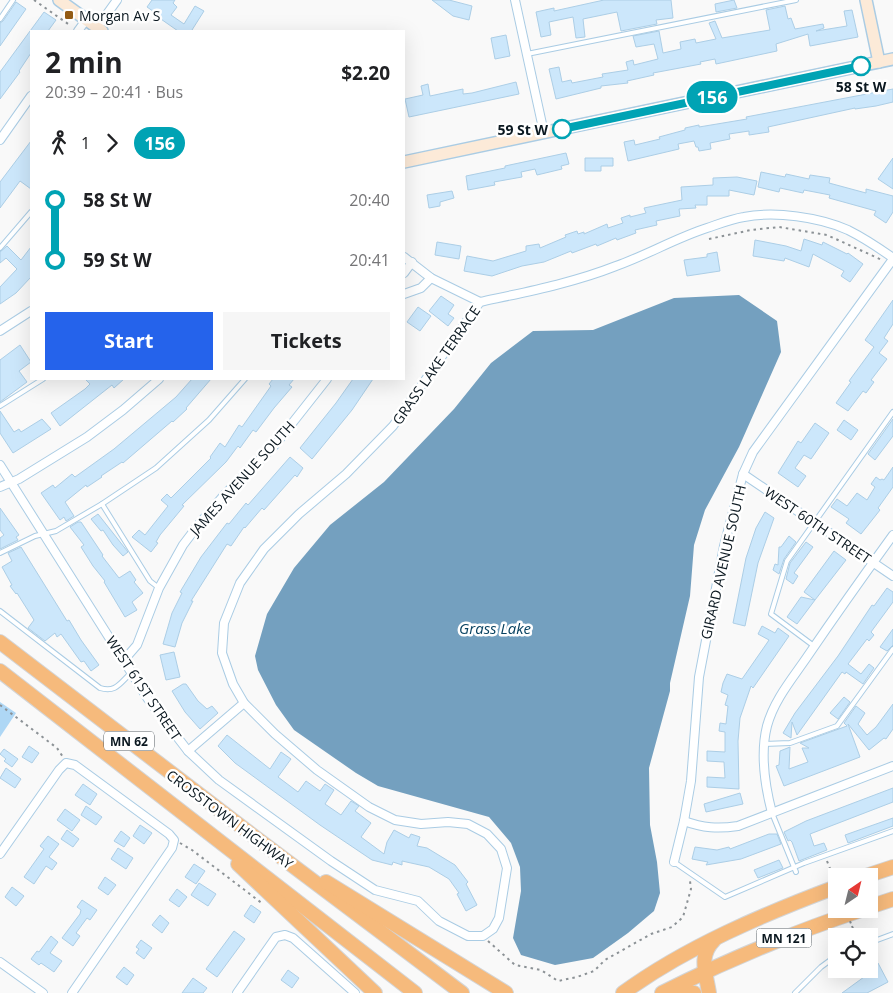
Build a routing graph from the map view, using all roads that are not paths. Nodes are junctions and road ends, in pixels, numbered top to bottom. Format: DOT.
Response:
graph roads {
  1 [pos="13,0"];
  2 [pos="59,0"];
  3 [pos="116,0"];
  4 [pos="515,0"];
  5 [pos="796,0"];
  6 [pos="866,0"];
  7 [pos="0,19"];
  8 [pos="86,20"];
  9 [pos="76,28"];
  10 [pos="100,30"];
  11 [pos="526,54"];
  12 [pos="893,59"];
  13 [pos="879,62"];
  14 [pos="30,97"];
  15 [pos="544,133"];
  16 [pos="0,140"];
  17 [pos="405,162"];
  18 [pos="30,213"];
  19 [pos="0,248"];
  20 [pos="405,258"];
  21 [pos="893,258"];
  22 [pos="412,262"];
  23 [pos="405,272"];
  24 [pos="431,278"];
  25 [pos="405,294"];
  26 [pos="480,302"];
  27 [pos="30,312"];
  28 [pos="0,331"];
  29 [pos="41,380"];
  30 [pos="158,380"];
  31 [pos="244,380"];
  32 [pos="326,380"];
  33 [pos="0,406"];
  34 [pos="893,412"];
  35 [pos="0,465"];
  36 [pos="743,474"];
  37 [pos="10,482"];
  38 [pos="0,487"];
  39 [pos="102,504"];
  40 [pos="815,522"];
  41 [pos="44,534"];
  42 [pos="893,535"];
  43 [pos="0,554"];
  44 [pos="874,564"];
  45 [pos="893,576"];
  46 [pos="159,588"];
  47 [pos="0,612"];
  48 [pos="0,642"];
  49 [pos="814,646"];
  50 [pos="893,649"];
  51 [pos="124,660"];
  52 [pos="0,671"];
  53 [pos="131,673"];
  54 [pos="244,704"];
  55 [pos="764,744"];
  56 [pos="188,751"];
  57 [pos="893,766"];
  58 [pos="177,807"];
  59 [pos="772,813"];
  60 [pos="684,821"];
  61 [pos="893,831"];
  62 [pos="256,838"];
  63 [pos="0,854"];
  64 [pos="674,862"];
  65 [pos="794,867"];
  66 [pos="893,867"];
  67 [pos="796,872"];
  68 [pos="878,872"];
  69 [pos="828,884"];
  70 [pos="893,899"];
  71 [pos="418,901"];
  72 [pos="878,904"];
  73 [pos="840,918"];
  74 [pos="893,934"];
  75 [pos="715,939"];
  76 [pos="878,939"];
  77 [pos="0,962"];
  78 [pos="828,962"];
  79 [pos="706,971"];
  80 [pos="43,993"];
  81 [pos="72,993"];
  82 [pos="237,993"];
  83 [pos="355,993"];
  84 [pos="375,993"];
  85 [pos="415,993"];
  86 [pos="462,993"];
  87 [pos="506,993"];
  88 [pos="623,993"];
  89 [pos="664,993"];
  90 [pos="694,993"];
  91 [pos="709,993"];
  92 [pos="795,993"];
  1 -- 7 [label="lane"];
  2 -- 8 [label="street"];
  3 -- 10 [label="street"];
  4 -- 11 [label="street"];
  5 -- 11 [label="lane"];
  6 -- 13 [label="street"];
  8 -- 9 [label="street"];
  8 -- 10 [label="street"];
  11 -- 15 [label="street"];
  12 -- 13 [label="street"];
  13 -- 15 [label="street"];
  14 -- 16 [label="street"];
  15 -- 17 [label="street"];
  18 -- 19 [label="lane"];
  20 -- 22 [label="street"];
  21 -- 26 [label="street, GRASS LAKE TERRACE"];
  21 -- 36 [label="street, GIRARD AVENUE SOUTH"];
  22 -- 23 [label="street"];
  22 -- 24 [label="street"];
  24 -- 25 [label="street"];
  24 -- 26 [label="street"];
  26 -- 54 [label="street, GRASS LAKE TERRACE"];
  27 -- 28 [label="street"];
  29 -- 33 [label="lane"];
  30 -- 37 [label="street"];
  31 -- 39 [label="lane"];
  32 -- 46 [label="street, JAMES AVENUE SOUTH"];
  34 -- 40 [label="lane"];
  35 -- 37 [label="street, WEST 61ST STREET"];
  36 -- 40 [label="street, WEST 60TH STREET"];
  36 -- 60 [label="street, GIRARD AVENUE SOUTH"];
  37 -- 38 [label="street"];
  37 -- 41 [label="street, WEST 61ST STREET"];
  39 -- 41 [label="lane"];
  39 -- 46 [label="lane"];
  40 -- 44 [label="street, WEST 60TH STREET"];
  40 -- 49 [label="lane"];
  41 -- 43 [label="lane"];
  41 -- 51 [label="street, WEST 61ST STREET"];
  42 -- 44 [label="street"];
  44 -- 45 [label="street, WEST 60TH STREET"];
  44 -- 49 [label="street"];
  46 -- 51 [label="street, JAMES AVENUE SOUTH"];
  47 -- 53 [label="lane"];
  48 -- 62 [label="highway, CROSSTOWN HIGHWAY / MN 62"];
  49 -- 55 [label="street"];
  50 -- 55 [label="lane"];
  51 -- 53 [label="street, WEST 61ST STREET"];
  52 -- 58 [label="highway, CROSSTOWN HIGHWAY / MN 62"];
  53 -- 56 [label="street, WEST 61ST STREET"];
  54 -- 56 [label="street"];
  54 -- 71 [label="street, GRASS LAKE TERRACE"];
  55 -- 59 [label="street"];
  56 -- 71 [label="street, WEST 61ST STREET"];
  57 -- 59 [label="street"];
  58 -- 84 [label="highway"];
  58 -- 85 [label="highway, CROSSTOWN HIGHWAY / MN 62"];
  59 -- 60 [label="street"];
  59 -- 65 [label="lane"];
  60 -- 64 [label="street, GIRARD AVENUE SOUTH"];
  61 -- 65 [label="lane"];
  62 -- 86 [label="highway, CROSSTOWN HIGHWAY / MN 62"];
  62 -- 87 [label="highway"];
  63 -- 81 [label="street"];
  64 -- 65 [label="lane"];
  65 -- 67 [label="lane"];
  66 -- 68 [label="highway"];
  69 -- 75 [label="highway, MN 121"];
  70 -- 72 [label="highway"];
  73 -- 79 [label="highway, MN 121"];
  74 -- 76 [label="lane"];
  75 -- 79 [label="highway"];
  75 -- 88 [label="highway, MN 121"];
  77 -- 80 [label="street"];
  78 -- 92 [label="lane"];
  79 -- 89 [label="highway, MN 121"];
  79 -- 91 [label="highway"];
  82 -- 83 [label="street"];
  89 -- 90 [label="highway"];
}
